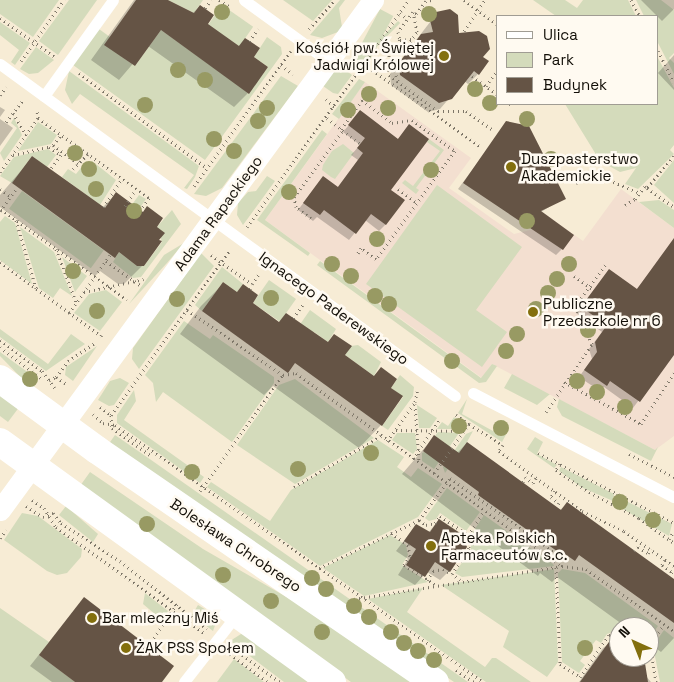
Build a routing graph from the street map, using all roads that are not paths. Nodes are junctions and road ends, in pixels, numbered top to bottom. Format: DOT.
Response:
graph roads {
  1 [pos="113,0"];
  2 [pos="244,0"];
  3 [pos="373,0"];
  4 [pos="328,61"];
  5 [pos="0,64"];
  6 [pos="44,96"];
  7 [pos="212,219"];
  8 [pos="0,379"];
  9 [pos="473,393"];
  10 [pos="41,395"];
  11 [pos="455,396"];
  12 [pos="80,401"];
  13 [pos="63,426"];
  14 [pos="0,442"];
  15 [pos="32,466"];
  16 [pos="674,497"];
  17 [pos="8,498"];
  18 [pos="238,613"];
  19 [pos="184,682"];
  20 [pos="332,682"];
  21 [pos="435,682"];
  1 -- 6 [label="lane"];
  2 -- 4 [label="lane"];
  3 -- 4 [label="street, Adama Rapackiego"];
  4 -- 7 [label="street, Adama Rapackiego"];
  5 -- 6 [label="lane, Ignacego Paderewskiego"];
  6 -- 7 [label="lane, Ignacego Paderewskiego"];
  7 -- 11 [label="lane, Ignacego Paderewskiego"];
  7 -- 12 [label="street, Adama Rapackiego"];
  8 -- 10 [label="street, Bolesława Chrobrego"];
  9 -- 16 [label="lane"];
  10 -- 12 [label="street"];
  10 -- 13 [label="street, Bolesława Chrobrego"];
  12 -- 13 [label="street, Adama Rapackiego"];
  13 -- 15 [label="street, Adama Rapackiego"];
  13 -- 21 [label="street, Bolesława Chrobrego"];
  14 -- 15 [label="street"];
  15 -- 17 [label="street, Adama Rapackiego"];
  15 -- 18 [label="street"];
  18 -- 19 [label="lane"];
  18 -- 20 [label="street"];
}
